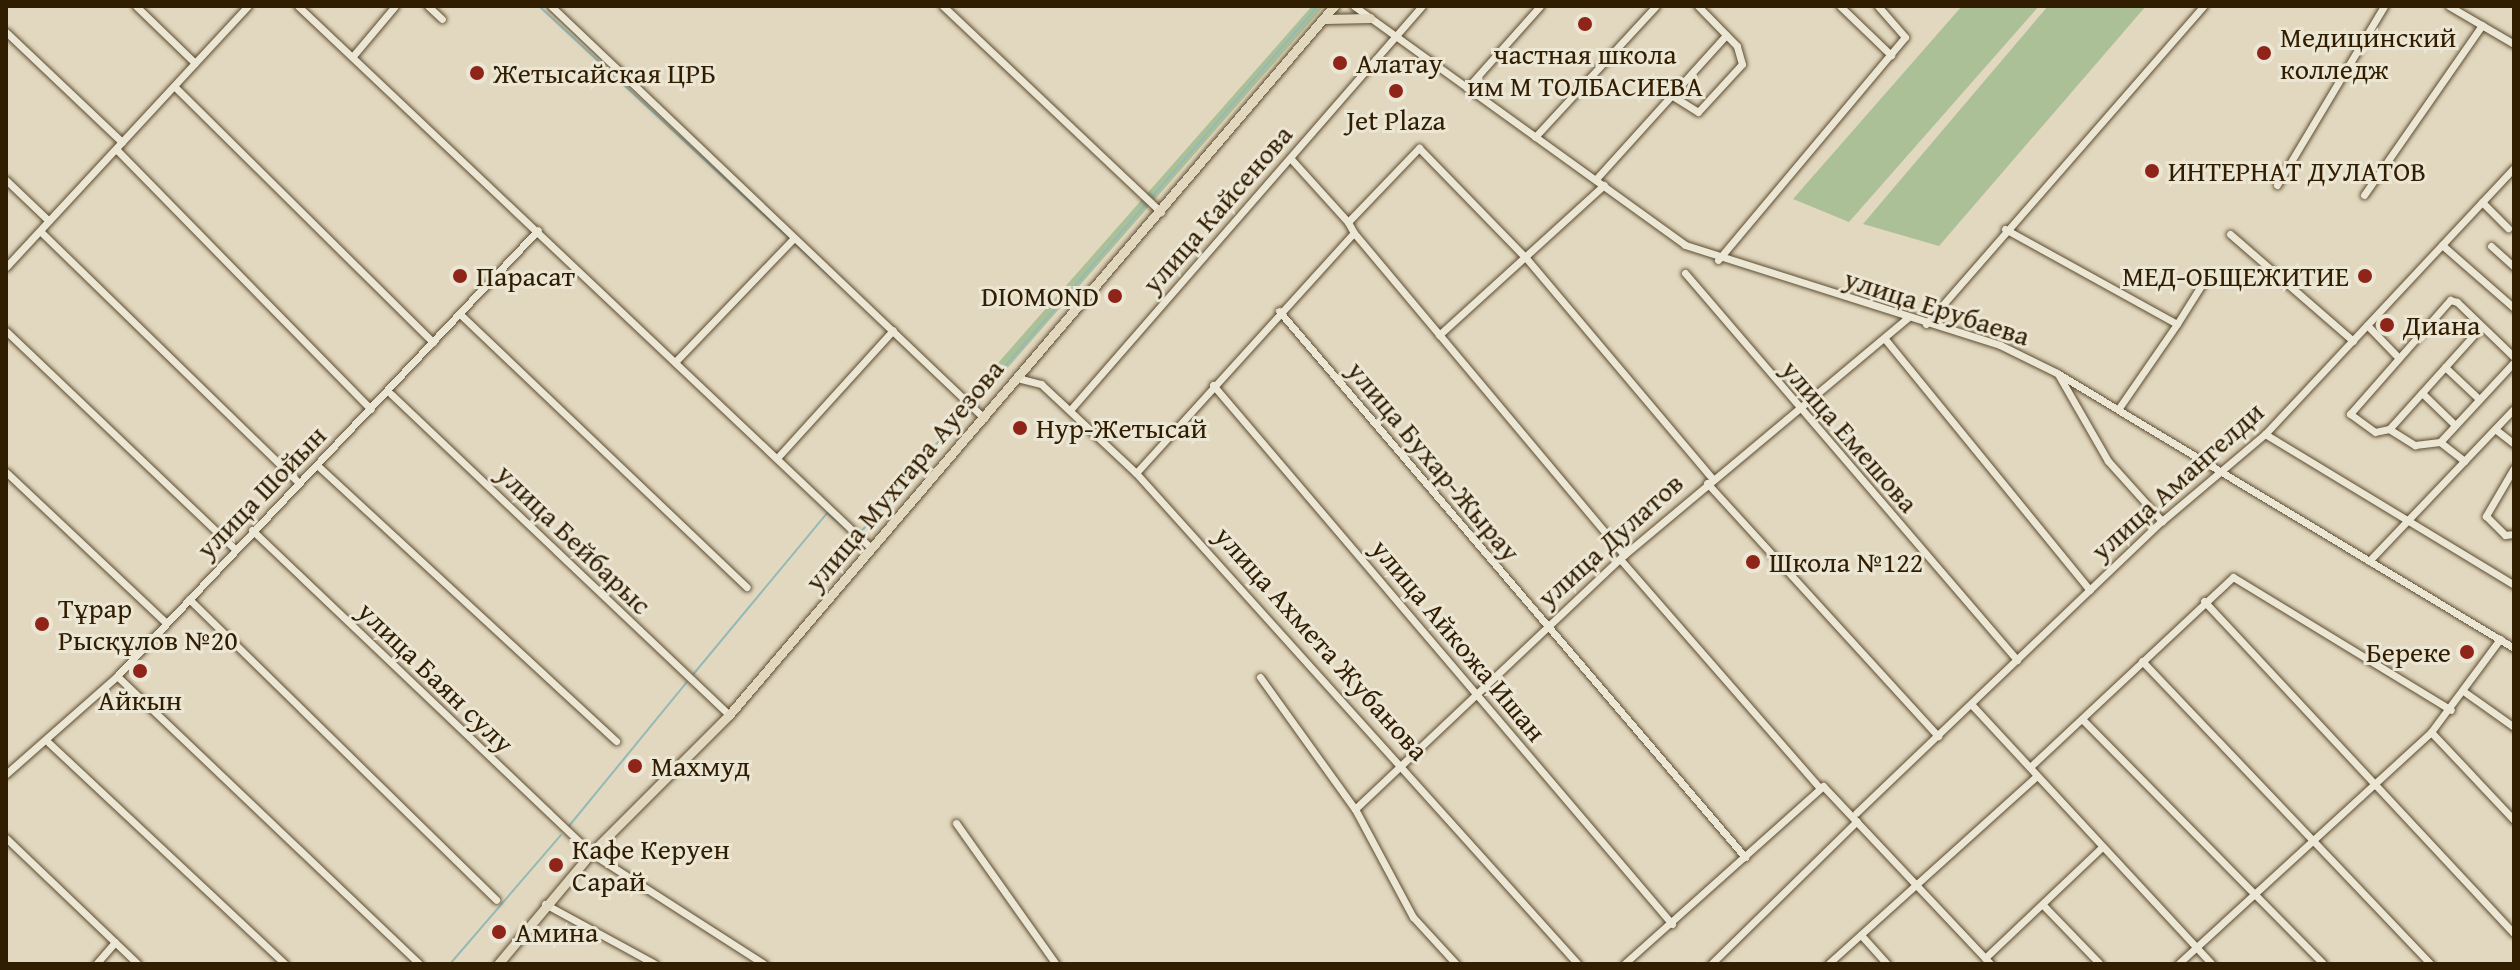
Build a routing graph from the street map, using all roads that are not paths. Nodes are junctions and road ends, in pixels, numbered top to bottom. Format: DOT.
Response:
graph roads {
  1 [pos="136,6"];
  2 [pos="248,6"];
  3 [pos="298,6"];
  4 [pos="395,6"];
  5 [pos="428,6"];
  6 [pos="551,6"];
  7 [pos="943,6"];
  8 [pos="1334,6"];
  9 [pos="1354,6"];
  10 [pos="1363,6"];
  11 [pos="1422,6"];
  12 [pos="1540,6"];
  13 [pos="1656,6"];
  14 [pos="1698,6"];
  15 [pos="1840,6"];
  16 [pos="1878,6"];
  17 [pos="2203,6"];
  18 [pos="2384,6"];
  19 [pos="2449,6"];
  20 [pos="1370,18"];
  21 [pos="442,19"];
  22 [pos="1322,20"];
  23 [pos="2482,25"];
  24 [pos="6,32"];
  25 [pos="1726,35"];
  26 [pos="1395,36"];
  27 [pos="2514,44"];
  28 [pos="1891,55"];
  29 [pos="353,56"];
  30 [pos="195,63"];
  31 [pos="175,87"];
  32 [pos="1467,88"];
  33 [pos="1671,95"];
  34 [pos="1535,137"];
  35 [pos="119,146"];
  36 [pos="1291,159"];
  37 [pos="2514,168"];
  38 [pos="1596,179"];
  39 [pos="6,180"];
  40 [pos="1604,185"];
  41 [pos="2277,185"];
  42 [pos="2364,195"];
  43 [pos="2482,202"];
  44 [pos="1161,212"];
  45 [pos="49,221"];
  46 [pos="1348,222"];
  47 [pos="2508,228"];
  48 [pos="2005,229"];
  49 [pos="538,230"];
  50 [pos="40,231"];
  51 [pos="1354,233"];
  52 [pos="2230,234"];
  53 [pos="794,238"];
  54 [pos="2442,245"];
  55 [pos="2491,246"];
  56 [pos="1526,258"];
  57 [pos="1718,260"];
  58 [pos="6,267"];
  59 [pos="2514,267"];
  60 [pos="1685,273"];
  61 [pos="2204,281"];
  62 [pos="2514,292"];
  63 [pos="2506,301"];
  64 [pos="2514,308"];
  65 [pos="1279,311"];
  66 [pos="462,316"];
  67 [pos="1907,318"];
  68 [pos="1926,324"];
  69 [pos="2177,324"];
  70 [pos="2367,325"];
  71 [pos="2481,327"];
  72 [pos="6,331"];
  73 [pos="891,332"];
  74 [pos="1439,335"];
  75 [pos="1885,339"];
  76 [pos="2353,341"];
  77 [pos="433,342"];
  78 [pos="2396,355"];
  79 [pos="2514,360"];
  80 [pos="675,362"];
  81 [pos="2445,367"];
  82 [pos="2057,373"];
  83 [pos="1015,378"];
  84 [pos="1213,385"];
  85 [pos="2422,393"];
  86 [pos="391,394"];
  87 [pos="2479,399"];
  88 [pos="2119,408"];
  89 [pos="371,409"];
  90 [pos="1071,409"];
  91 [pos="2514,409"];
  92 [pos="1799,413"];
  93 [pos="984,418"];
  94 [pos="2455,425"];
  95 [pos="2389,429"];
  96 [pos="2495,429"];
  97 [pos="2265,434"];
  98 [pos="2440,442"];
  99 [pos="2514,444"];
  100 [pos="778,457"];
  101 [pos="2464,461"];
  102 [pos="317,465"];
  103 [pos="2514,468"];
  104 [pos="2222,470"];
  105 [pos="6,472"];
  106 [pos="1136,473"];
  107 [pos="1711,480"];
  108 [pos="299,483"];
  109 [pos="2410,520"];
  110 [pos="2162,521"];
  111 [pos="252,530"];
  112 [pos="2514,534"];
  113 [pos="234,548"];
  114 [pos="871,548"];
  115 [pos="1622,557"];
  116 [pos="2369,561"];
  117 [pos="2514,585"];
  118 [pos="747,587"];
  119 [pos="2090,590"];
  120 [pos="189,599"];
  121 [pos="2204,601"];
  122 [pos="166,623"];
  123 [pos="1546,627"];
  124 [pos="2500,639"];
  125 [pos="2514,648"];
  126 [pos="2017,660"];
  127 [pos="2142,661"];
  128 [pos="117,676"];
  129 [pos="1260,677"];
  130 [pos="1473,691"];
  131 [pos="2466,693"];
  132 [pos="1971,704"];
  133 [pos="2451,710"];
  134 [pos="729,715"];
  135 [pos="2082,719"];
  136 [pos="2514,727"];
  137 [pos="2431,732"];
  138 [pos="1938,736"];
  139 [pos="616,741"];
  140 [pos="49,743"];
  141 [pos="1401,762"];
  142 [pos="2030,767"];
  143 [pos="6,774"];
  144 [pos="2037,776"];
  145 [pos="2375,783"];
  146 [pos="1818,786"];
  147 [pos="1355,809"];
  148 [pos="1856,817"];
  149 [pos="2514,820"];
  150 [pos="956,823"];
  151 [pos="6,838"];
  152 [pos="2313,841"];
  153 [pos="2102,847"];
  154 [pos="591,853"];
  155 [pos="1745,857"];
  156 [pos="1916,886"];
  157 [pos="2256,892"];
  158 [pos="496,900"];
  159 [pos="545,904"];
  160 [pos="2043,905"];
  161 [pos="1672,924"];
  162 [pos="2514,933"];
  163 [pos="1861,935"];
  164 [pos="115,942"];
  165 [pos="2195,947"];
  166 [pos="1988,961"];
  167 [pos="96,964"];
  168 [pos="138,964"];
  169 [pos="285,964"];
  170 [pos="419,964"];
  171 [pos="498,964"];
  172 [pos="655,964"];
  173 [pos="764,964"];
  174 [pos="1056,964"];
  175 [pos="1456,964"];
  176 [pos="1578,964"];
  177 [pos="1624,964"];
  178 [pos="1711,964"];
  179 [pos="1828,964"];
  180 [pos="1887,964"];
  181 [pos="2100,964"];
  182 [pos="2178,964"];
  183 [pos="2212,964"];
  184 [pos="2324,964"];
  185 [pos="2431,964"];
  1 -- 30 [label="street"];
  2 -- 30 [label="street"];
  3 -- 29 [label="street"];
  4 -- 29 [label="street"];
  5 -- 21 [label="street"];
  6 -- 53 [label="street"];
  7 -- 44 [label="street"];
  8 -- 22 [label="main road, улица Мухтара Ауезова"];
  9 -- 20 [label="street, улица Ерубаева"];
  10 -- 20 [label="main road"];
  11 -- 26 [label="street, улица Кайсенова"];
  12 -- 32 [label="street"];
  13 -- 34 [label="street"];
  14 -- 25 [label="street"];
  15 -- 28 [label="street"];
  16 -- 28 [label="street"];
  17 -- 48 [label="street"];
  18 -- 41 [label="street"];
  19 -- 23 [label="street"];
  20 -- 22 [label="main road"];
  20 -- 26 [label="street, улица Ерубаева"];
  22 -- 44 [label="main road, улица Мухтара Ауезова"];
  23 -- 27 [label="street"];
  23 -- 42 [label="street"];
  24 -- 35 [label="street"];
  25 -- 33 [label="street"];
  25 -- 33 [label="street"];
  26 -- 32 [label="street, улица Ерубаева"];
  26 -- 36 [label="street, улица Кайсенова"];
  28 -- 57 [label="street"];
  29 -- 49 [label="street"];
  30 -- 31 [label="street"];
  31 -- 35 [label="street"];
  31 -- 77 [label="street"];
  32 -- 34 [label="street, улица Ерубаева"];
  33 -- 38 [label="street"];
  34 -- 38 [label="street, улица Ерубаева"];
  35 -- 45 [label="street"];
  35 -- 89 [label="street"];
  36 -- 46 [label="street"];
  36 -- 90 [label="street, улица Кайсенова"];
  37 -- 43 [label="street, улица Амангелди"];
  38 -- 40 [label="street, улица Ерубаева"];
  39 -- 45 [label="street"];
  40 -- 56 [label="street"];
  40 -- 57 [label="street, улица Ерубаева"];
  43 -- 47 [label="street"];
  43 -- 54 [label="street, улица Амангелди"];
  44 -- 83 [label="main road, улица Мухтара Ауезова"];
  45 -- 50 [label="street"];
  46 -- 51 [label="street"];
  46 -- 56 [label="street"];
  48 -- 68 [label="street"];
  48 -- 69 [label="street"];
  49 -- 66 [label="street, улица Шойын"];
  49 -- 80 [label="street"];
  50 -- 58 [label="street"];
  50 -- 108 [label="street"];
  51 -- 65 [label="street"];
  51 -- 74 [label="street"];
  52 -- 76 [label="street"];
  53 -- 73 [label="street"];
  53 -- 80 [label="street"];
  54 -- 63 [label="street"];
  54 -- 70 [label="street, улица Амангелди"];
  55 -- 59 [label="street"];
  56 -- 74 [label="street"];
  56 -- 107 [label="street"];
  57 -- 67 [label="street, улица Ерубаева"];
  60 -- 92 [label="street, улица Емешова"];
  61 -- 69 [label="street"];
  62 -- 63 [label="street"];
  63 -- 64 [label="street"];
  65 -- 84 [label="street"];
  65 -- 123 [label="street, улица Бухар-Жырау"];
  66 -- 77 [label="street, улица Шойын"];
  66 -- 118 [label="street"];
  67 -- 68 [label="street, улица Ерубаева"];
  67 -- 75 [label="street, улица Дулатов"];
  68 -- 82 [label="street, улица Ерубаева"];
  69 -- 88 [label="street"];
  70 -- 76 [label="street, улица Амангелди"];
  70 -- 78 [label="street"];
  71 -- 78 [label="street"];
  71 -- 79 [label="street"];
  71 -- 81 [label="street"];
  72 -- 113 [label="street"];
  73 -- 93 [label="street"];
  73 -- 100 [label="street"];
  74 -- 115 [label="street"];
  75 -- 92 [label="street, улица Дулатов"];
  75 -- 119 [label="street"];
  76 -- 97 [label="street, улица Амангелди"];
  77 -- 86 [label="street, улица Шойын"];
  78 -- 95 [label="street"];
  79 -- 87 [label="street"];
  80 -- 100 [label="street"];
  81 -- 85 [label="street"];
  81 -- 87 [label="street"];
  82 -- 88 [label="street, улица Ерубаева"];
  82 -- 110 [label="street"];
  83 -- 90 [label="street, улица Ахмета Жубанова"];
  83 -- 93 [label="main road, улица Мухтара Ауезова"];
  84 -- 106 [label="street"];
  84 -- 130 [label="street, улица Айкожа Ишан"];
  85 -- 94 [label="street"];
  85 -- 95 [label="street"];
  86 -- 89 [label="street, улица Шойын"];
  86 -- 134 [label="street, улица Бейбарыс"];
  87 -- 94 [label="street"];
  88 -- 104 [label="street, улица Ерубаева"];
  89 -- 102 [label="street, улица Шойын"];
  90 -- 106 [label="street, улица Ахмета Жубанова"];
  91 -- 96 [label="street"];
  92 -- 107 [label="street, улица Дулатов"];
  92 -- 126 [label="street, улица Емешова"];
  93 -- 114 [label="main road, улица Мухтара Ауезова"];
  94 -- 98 [label="street"];
  95 -- 98 [label="street"];
  96 -- 99 [label="street"];
  96 -- 101 [label="street"];
  97 -- 104 [label="street, улица Амангелди"];
  97 -- 109 [label="street"];
  98 -- 101 [label="street"];
  100 -- 114 [label="street"];
  101 -- 109 [label="street"];
  102 -- 108 [label="street, улица Шойын"];
  102 -- 139 [label="street"];
  103 -- 112 [label="street"];
  104 -- 110 [label="street, улица Амангелди"];
  104 -- 116 [label="street, улица Ерубаева"];
  105 -- 122 [label="street"];
  106 -- 141 [label="street, улица Ахмета Жубанова"];
  107 -- 115 [label="street, улица Дулатов"];
  107 -- 138 [label="street"];
  108 -- 111 [label="street, улица Шойын"];
  109 -- 116 [label="street"];
  109 -- 117 [label="street"];
  110 -- 119 [label="street, улица Амангелди"];
  111 -- 113 [label="street, улица Шойын"];
  111 -- 154 [label="street, улица Баян сулу"];
  113 -- 120 [label="street, улица Шойын"];
  114 -- 134 [label="main road, улица Мухтара Ауезова"];
  115 -- 123 [label="street, улица Дулатов"];
  115 -- 146 [label="street"];
  116 -- 124 [label="street, улица Ерубаева"];
  119 -- 126 [label="street, улица Амангелди"];
  120 -- 122 [label="street, улица Шойын"];
  120 -- 158 [label="street"];
  121 -- 127 [label="street"];
  121 -- 133 [label="street"];
  121 -- 145 [label="street"];
  122 -- 128 [label="street, улица Шойын"];
  123 -- 130 [label="street, улица Дулатов"];
  123 -- 155 [label="street, улица Бухар-Жырау"];
  124 -- 125 [label="street, улица Ерубаева"];
  124 -- 131 [label="street"];
  126 -- 132 [label="street, улица Амангелди"];
  127 -- 135 [label="street"];
  127 -- 152 [label="street"];
  128 -- 140 [label="street, улица Шойын"];
  128 -- 170 [label="street"];
  129 -- 147 [label="street"];
  130 -- 141 [label="street, улица Дулатов"];
  130 -- 161 [label="street, улица Айкожа Ишан"];
  131 -- 133 [label="street"];
  131 -- 136 [label="street"];
  132 -- 138 [label="street, улица Амангелди"];
  132 -- 142 [label="street"];
  133 -- 137 [label="street"];
  134 -- 154 [label="main road, улица Мухтара Ауезова"];
  135 -- 142 [label="street"];
  135 -- 157 [label="street"];
  137 -- 145 [label="street"];
  137 -- 149 [label="street"];
  138 -- 148 [label="street, улица Амангелди"];
  140 -- 143 [label="street, улица Шойын"];
  140 -- 169 [label="street"];
  141 -- 147 [label="street, улица Дулатов"];
  141 -- 176 [label="street, улица Ахмета Жубанова"];
  142 -- 144 [label="street"];
  144 -- 153 [label="street"];
  144 -- 156 [label="street"];
  145 -- 152 [label="street"];
  145 -- 162 [label="street"];
  146 -- 148 [label="street"];
  146 -- 155 [label="street"];
  147 -- 175 [label="street"];
  148 -- 156 [label="street"];
  148 -- 178 [label="street, улица Амангелди"];
  150 -- 174 [label="street"];
  151 -- 164 [label="street"];
  152 -- 157 [label="street"];
  152 -- 185 [label="street"];
  153 -- 160 [label="street"];
  153 -- 165 [label="street"];
  154 -- 159 [label="main road, улица Мухтара Ауезова"];
  154 -- 173 [label="street, улица Баян сулу"];
  155 -- 161 [label="street"];
  156 -- 163 [label="street"];
  156 -- 166 [label="street"];
  157 -- 165 [label="street"];
  157 -- 184 [label="street"];
  159 -- 171 [label="main road, улица Мухтара Ауезова"];
  159 -- 172 [label="street"];
  160 -- 166 [label="street"];
  160 -- 181 [label="street"];
  161 -- 177 [label="street"];
  163 -- 179 [label="street"];
  163 -- 180 [label="street"];
  164 -- 167 [label="street"];
  164 -- 168 [label="street"];
  165 -- 182 [label="street"];
  165 -- 183 [label="street"];
}
